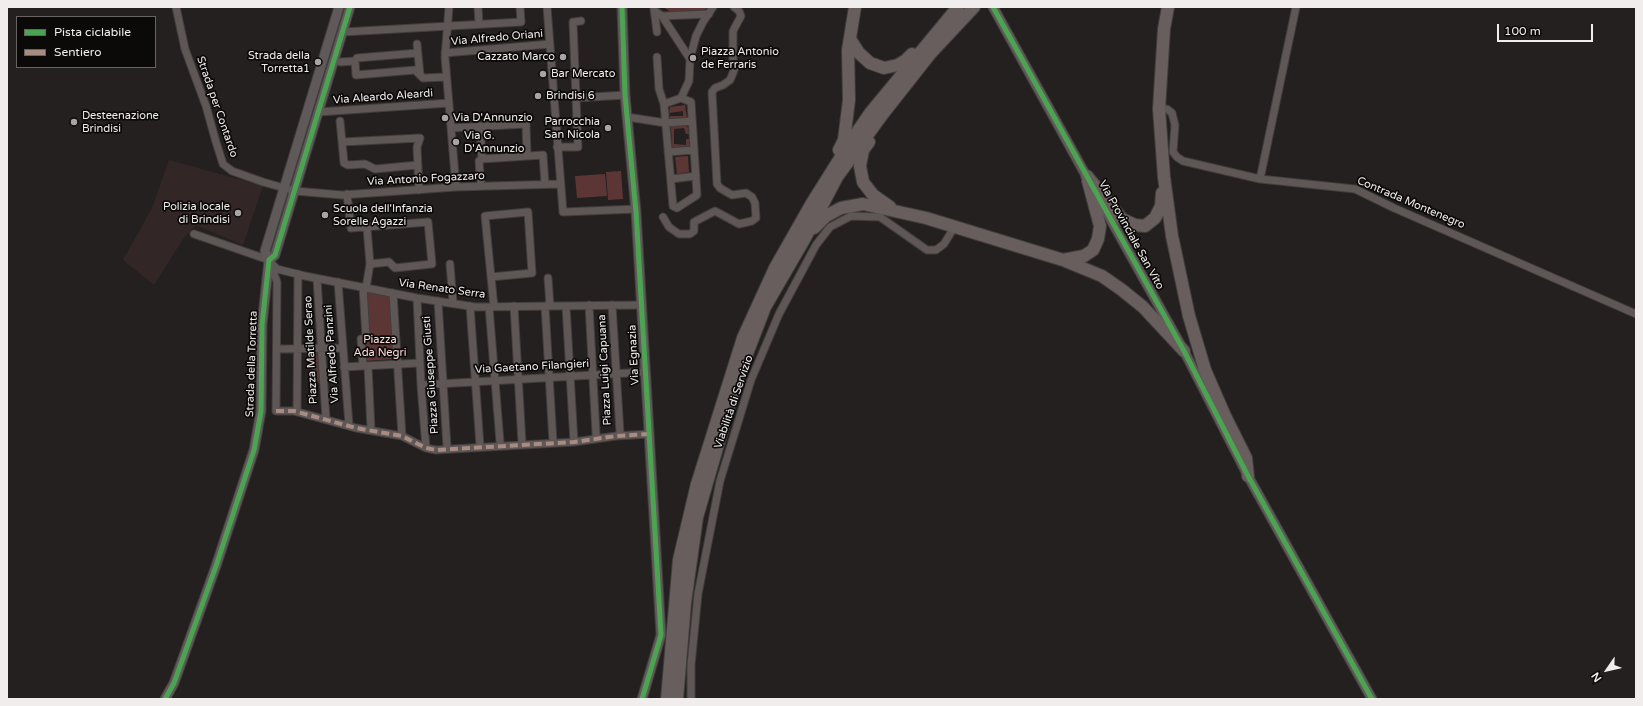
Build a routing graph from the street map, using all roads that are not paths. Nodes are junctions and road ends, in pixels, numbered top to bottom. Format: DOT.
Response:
graph roads {
  1 [pos="176,7"];
  2 [pos="337,7"];
  3 [pos="449,7"];
  4 [pos="478,7"];
  5 [pos="520,7"];
  6 [pos="547,7"];
  7 [pos="622,7"];
  8 [pos="734,7"];
  9 [pos="855,7"];
  10 [pos="974,7"];
  11 [pos="993,7"];
  12 [pos="1168,7"];
  13 [pos="1296,7"];
  14 [pos="349,9"];
  15 [pos="654,9"];
  16 [pos="711,10"];
  17 [pos="955,11"];
  18 [pos="662,16"];
  19 [pos="581,21"];
  20 [pos="479,24"];
  21 [pos="447,25"];
  22 [pos="343,32"];
  23 [pos="657,32"];
  24 [pos="850,39"];
  25 [pos="417,44"];
  26 [pos="550,44"];
  27 [pos="418,53"];
  28 [pos="445,53"];
  29 [pos="657,57"];
  30 [pos="690,59"];
  31 [pos="355,61"];
  32 [pos="340,62"];
  33 [pos="420,75"];
  34 [pos="446,77"];
  35 [pos="905,85"];
  36 [pos="625,95"];
  37 [pos="576,98"];
  38 [pos="681,98"];
  39 [pos="449,103"];
  40 [pos="664,104"];
  41 [pos="1159,110"];
  42 [pos="319,112"];
  43 [pos="627,117"];
  44 [pos="340,121"];
  45 [pos="692,121"];
  46 [pos="666,123"];
  47 [pos="480,126"];
  48 [pos="451,128"];
  49 [pos="342,142"];
  50 [pos="557,147"];
  51 [pos="694,150"];
  52 [pos="668,152"];
  53 [pos="527,155"];
  54 [pos="482,159"];
  55 [pos="418,165"];
  56 [pos="696,176"];
  57 [pos="1087,176"];
  58 [pos="1164,177"];
  59 [pos="671,179"];
  60 [pos="1260,179"];
  61 [pos="545,184"];
  62 [pos="560,184"];
  63 [pos="481,186"];
  64 [pos="284,187"];
  65 [pos="456,187"];
  66 [pos="419,190"];
  67 [pos="295,191"];
  68 [pos="347,194"];
  69 [pos="812,203"];
  70 [pos="636,209"];
  71 [pos="894,210"];
  72 [pos="663,217"];
  73 [pos="955,226"];
  74 [pos="367,228"];
  75 [pos="194,234"];
  76 [pos="805,238"];
  77 [pos="270,260"];
  78 [pos="1063,260"];
  79 [pos="370,264"];
  80 [pos="450,264"];
  81 [pos="298,274"];
  82 [pos="491,276"];
  83 [pos="317,278"];
  84 [pos="548,278"];
  85 [pos="338,282"];
  86 [pos="364,288"];
  87 [pos="393,293"];
  88 [pos="417,298"];
  89 [pos="438,301"];
  90 [pos="453,303"];
  91 [pos="589,305"];
  92 [pos="612,305"];
  93 [pos="642,305"];
  94 [pos="470,306"];
  95 [pos="514,306"];
  96 [pos="547,306"];
  97 [pos="566,306"];
  98 [pos="491,307"];
  99 [pos="1636,314"];
  100 [pos="321,348"];
  101 [pos="343,348"];
  102 [pos="277,349"];
  103 [pos="298,349"];
  104 [pos="1184,351"];
  105 [pos="420,363"];
  106 [pos="397,364"];
  107 [pos="365,366"];
  108 [pos="344,367"];
  109 [pos="645,372"];
  110 [pos="617,374"];
  111 [pos="592,375"];
  112 [pos="570,376"];
  113 [pos="549,377"];
  114 [pos="518,379"];
  115 [pos="495,380"];
  116 [pos="476,381"];
  117 [pos="443,383"];
  118 [pos="421,385"];
  119 [pos="297,412"];
  120 [pos="326,419"];
  121 [pos="349,425"];
  122 [pos="371,430"];
  123 [pos="620,433"];
  124 [pos="596,434"];
  125 [pos="649,434"];
  126 [pos="402,436"];
  127 [pos="500,442"];
  128 [pos="522,442"];
  129 [pos="553,442"];
  130 [pos="574,442"];
  131 [pos="480,446"];
  132 [pos="426,448"];
  133 [pos="447,448"];
  134 [pos="1248,476"];
  135 [pos="166,698"];
  136 [pos="642,699"];
  137 [pos="667,699"];
  138 [pos="678,699"];
  139 [pos="691,699"];
  140 [pos="1372,699"];
  1 -- 64 [label="street, Strada per Contardo"];
  2 -- 14 [label="street"];
  2 -- 64 [label="street, Strada della Torretta"];
  3 -- 21 [label="street"];
  4 -- 20 [label="street"];
  5 -- 20 [label="street"];
  6 -- 26 [label="street"];
  7 -- 36 [label="street, Via Egnazia"];
  8 -- 72 [label="street"];
  9 -- 24 [label="highway"];
  10 -- 35 [label="highway"];
  11 -- 57 [label="street, Via Provinciale San Vito"];
  12 -- 41 [label="highway"];
  13 -- 60 [label="street"];
  14 -- 22 [label="street, Strada della Torretta"];
  15 -- 18 [label="street"];
  15 -- 23 [label="street"];
  16 -- 18 [label="street"];
  16 -- 30 [label="street"];
  17 -- 24 [label="highway"];
  17 -- 69 [label="highway"];
  18 -- 30 [label="street"];
  19 -- 37 [label="street"];
  20 -- 21 [label="street"];
  21 -- 22 [label="street"];
  21 -- 28 [label="street"];
  22 -- 42 [label="street, Strada della Torretta"];
  24 -- 69 [label="highway"];
  25 -- 27 [label="street"];
  26 -- 28 [label="street, Via Alfredo Oriani"];
  26 -- 50 [label="street"];
  27 -- 31 [label="street"];
  27 -- 33 [label="street"];
  28 -- 34 [label="street"];
  29 -- 40 [label="street"];
  30 -- 38 [label="street"];
  31 -- 32 [label="street"];
  31 -- 33 [label="street"];
  33 -- 34 [label="street"];
  34 -- 39 [label="street"];
  35 -- 71 [label="highway"];
  35 -- 76 [label="highway"];
  36 -- 37 [label="street"];
  36 -- 43 [label="street, Via Egnazia"];
  37 -- 50 [label="street"];
  38 -- 40 [label="street"];
  38 -- 45 [label="street"];
  39 -- 42 [label="street, Via Aleardo Aleardi"];
  39 -- 48 [label="street"];
  40 -- 46 [label="street"];
  41 -- 58 [label="highway"];
  41 -- 60 [label="street, Contrada Montenegro"];
  42 -- 67 [label="street, Strada della Torretta"];
  43 -- 46 [label="street"];
  43 -- 70 [label="street, Via Egnazia"];
  44 -- 49 [label="street"];
  45 -- 46 [label="street"];
  45 -- 51 [label="street"];
  46 -- 52 [label="street"];
  47 -- 48 [label="street"];
  47 -- 53 [label="street"];
  47 -- 54 [label="street"];
  48 -- 65 [label="street"];
  49 -- 55 [label="street"];
  49 -- 55 [label="street"];
  50 -- 62 [label="street"];
  51 -- 52 [label="street"];
  51 -- 56 [label="street"];
  52 -- 59 [label="street"];
  53 -- 54 [label="street"];
  53 -- 61 [label="street"];
  54 -- 63 [label="street"];
  55 -- 66 [label="street"];
  56 -- 59 [label="street"];
  56 -- 59 [label="street"];
  57 -- 58 [label="highway"];
  57 -- 78 [label="highway"];
  57 -- 104 [label="street, Via Provinciale San Vito"];
  58 -- 134 [label="highway"];
  60 -- 99 [label="street, Contrada Montenegro"];
  61 -- 62 [label="street, Via Antonio Fogazzaro"];
  61 -- 63 [label="street, Via Antonio Fogazzaro"];
  62 -- 70 [label="street"];
  63 -- 65 [label="street, Via Antonio Fogazzaro"];
  64 -- 67 [label="street, Strada per Contardo"];
  64 -- 77 [label="street, Strada della Torretta"];
  65 -- 66 [label="street, Via Antonio Fogazzaro"];
  66 -- 68 [label="street, Via Antonio Fogazzaro"];
  67 -- 68 [label="street, Via Antonio Fogazzaro"];
  67 -- 77 [label="street, Strada della Torretta"];
  68 -- 74 [label="street"];
  69 -- 137 [label="highway"];
  70 -- 93 [label="street, Via Egnazia"];
  71 -- 73 [label="highway"];
  71 -- 76 [label="highway"];
  73 -- 78 [label="highway"];
  73 -- 139 [label="street, Viabilità di Servizio"];
  74 -- 79 [label="street"];
  74 -- 79 [label="street"];
  75 -- 77 [label="street"];
  76 -- 138 [label="highway"];
  77 -- 81 [label="street, Via Renato Serra"];
  77 -- 102 [label="street, Strada della Torretta"];
  77 -- 135 [label="street, Strada della Torretta"];
  78 -- 104 [label="highway"];
  79 -- 86 [label="street"];
  80 -- 90 [label="street"];
  81 -- 83 [label="street, Via Renato Serra"];
  81 -- 103 [label="street, Piazza Matilde Serao"];
  82 -- 82 [label="street"];
  82 -- 98 [label="street"];
  83 -- 85 [label="street, Via Renato Serra"];
  83 -- 100 [label="street, Piazza Matilde Serao"];
  84 -- 96 [label="street"];
  85 -- 86 [label="street, Via Renato Serra"];
  85 -- 101 [label="street, Via Alfredo Panzini"];
  86 -- 87 [label="street, Via Renato Serra"];
  86 -- 107 [label="street"];
  87 -- 88 [label="street, Via Renato Serra"];
  87 -- 106 [label="street"];
  88 -- 89 [label="street, Via Renato Serra"];
  88 -- 105 [label="street"];
  89 -- 90 [label="street, Via Renato Serra"];
  89 -- 117 [label="street, Piazza Giuseppe Giusti"];
  90 -- 94 [label="street, Via Renato Serra"];
  91 -- 92 [label="street, Via Renato Serra"];
  91 -- 97 [label="street, Via Renato Serra"];
  91 -- 111 [label="street, Piazza Luigi Capuana"];
  92 -- 93 [label="street, Via Renato Serra"];
  92 -- 110 [label="street, Piazza Luigi Capuana"];
  93 -- 109 [label="street, Via Egnazia"];
  94 -- 98 [label="street, Via Renato Serra"];
  94 -- 116 [label="street"];
  95 -- 96 [label="street, Via Renato Serra"];
  95 -- 98 [label="street, Via Renato Serra"];
  95 -- 114 [label="street"];
  96 -- 97 [label="street, Via Renato Serra"];
  96 -- 113 [label="street"];
  97 -- 112 [label="street"];
  98 -- 115 [label="street"];
  100 -- 101 [label="street"];
  100 -- 103 [label="street"];
  100 -- 120 [label="street, Piazza Matilde Serao"];
  101 -- 108 [label="street, Via Alfredo Panzini"];
  102 -- 103 [label="street"];
  102 -- 119 [label="street, Strada della Torretta"];
  103 -- 119 [label="street, Piazza Matilde Serao"];
  104 -- 134 [label="street, Via Provinciale San Vito"];
  105 -- 106 [label="street"];
  105 -- 118 [label="street"];
  106 -- 107 [label="street"];
  106 -- 126 [label="street"];
  107 -- 108 [label="street"];
  107 -- 122 [label="street"];
  108 -- 121 [label="street, Via Alfredo Panzini"];
  109 -- 110 [label="street, Via Gaetano Filangieri"];
  109 -- 125 [label="street, Via Egnazia"];
  110 -- 111 [label="street, Via Gaetano Filangieri"];
  110 -- 123 [label="street, Piazza Luigi Capuana"];
  111 -- 112 [label="street, Via Gaetano Filangieri"];
  111 -- 124 [label="street, Piazza Luigi Capuana"];
  112 -- 113 [label="street, Via Gaetano Filangieri"];
  112 -- 130 [label="street"];
  113 -- 114 [label="street, Via Gaetano Filangieri"];
  113 -- 129 [label="street"];
  114 -- 115 [label="street, Via Gaetano Filangieri"];
  114 -- 128 [label="street"];
  115 -- 116 [label="street, Via Gaetano Filangieri"];
  115 -- 127 [label="street"];
  116 -- 117 [label="street, Via Gaetano Filangieri"];
  116 -- 131 [label="street"];
  117 -- 118 [label="street, Via Gaetano Filangieri"];
  117 -- 133 [label="street, Piazza Giuseppe Giusti"];
  118 -- 132 [label="street"];
  119 -- 120 [label="street"];
  120 -- 121 [label="street"];
  121 -- 122 [label="street"];
  122 -- 126 [label="street"];
  125 -- 130 [label="street"];
  125 -- 136 [label="street, Via Egnazia"];
  126 -- 132 [label="street"];
  129 -- 130 [label="street"];
  129 -- 132 [label="street"];
  134 -- 140 [label="street, Via Provinciale San Vito"];
}
